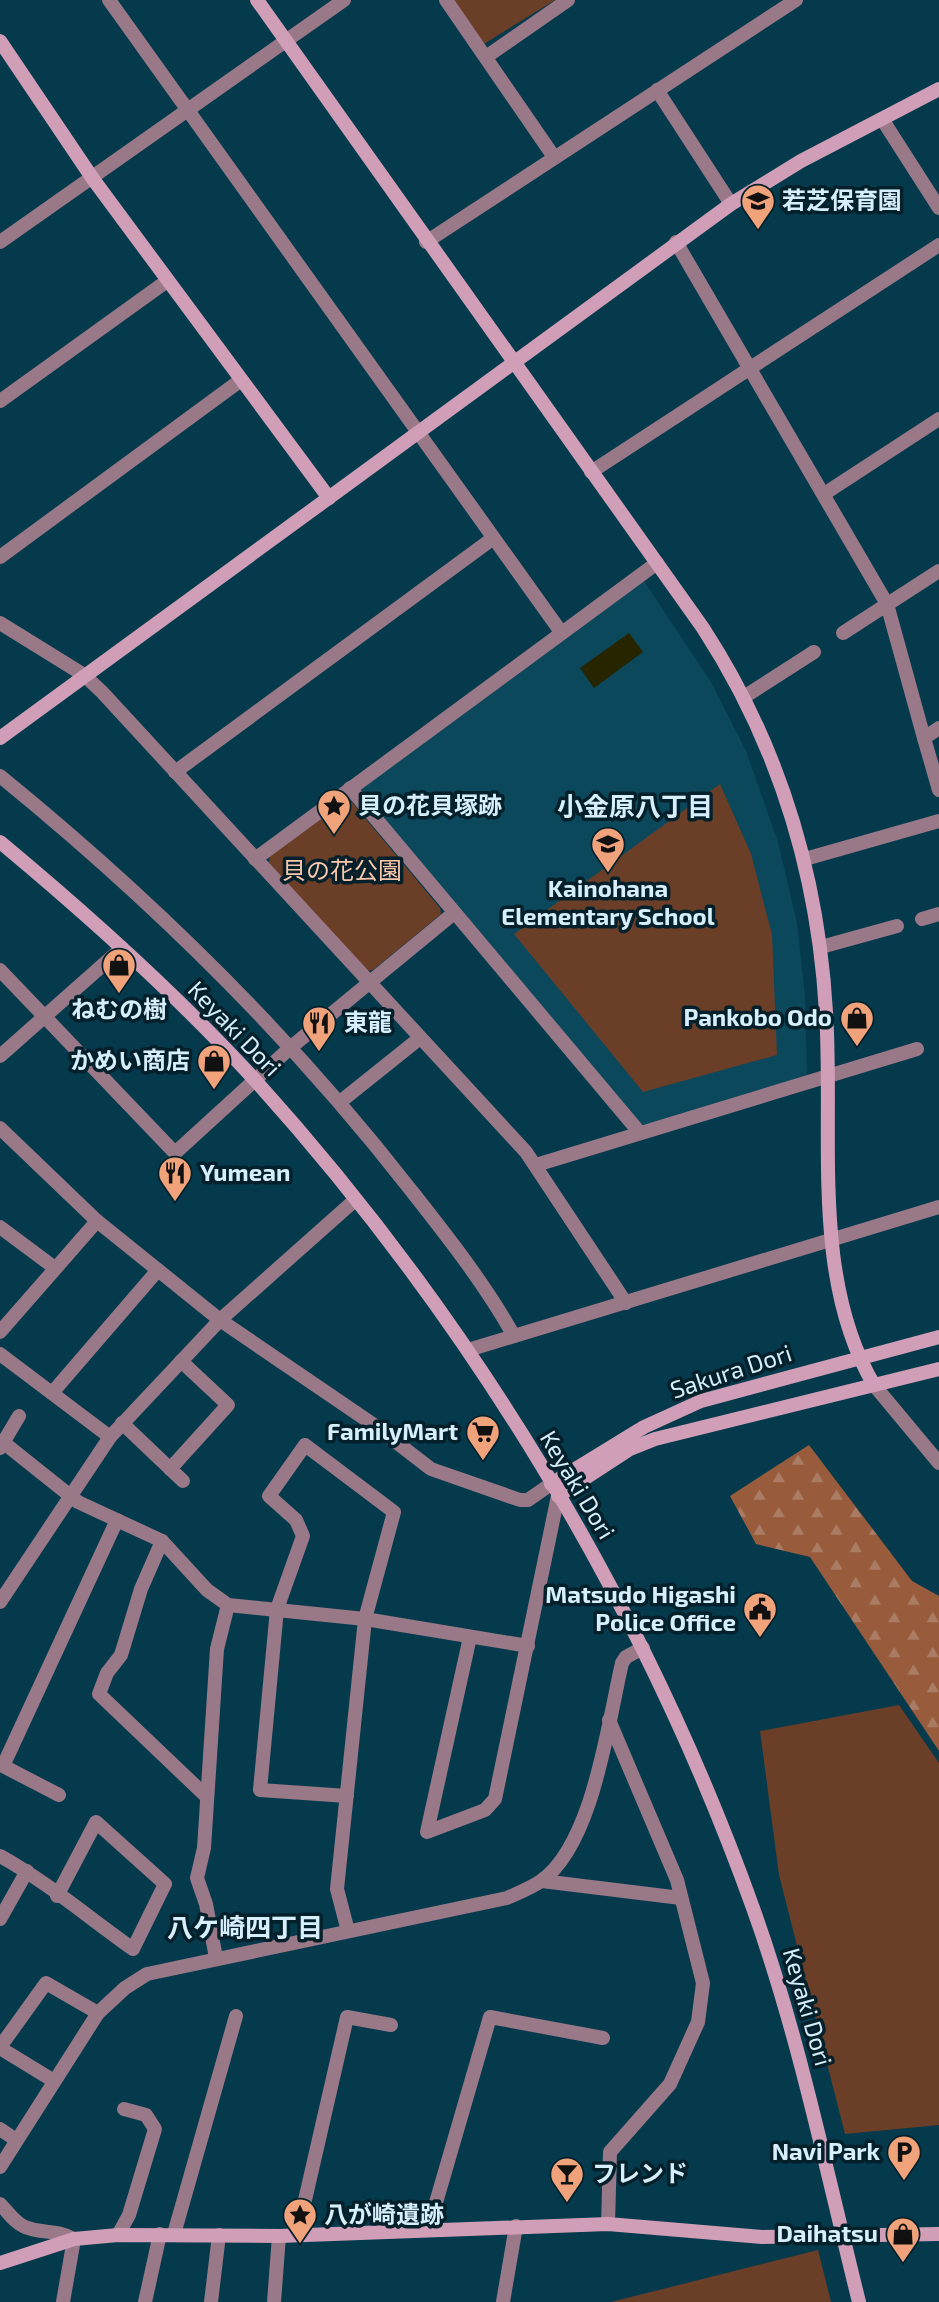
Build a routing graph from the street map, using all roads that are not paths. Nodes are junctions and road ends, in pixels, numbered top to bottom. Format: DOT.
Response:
graph roads {
  1 [pos="109,0"];
  2 [pos="257,0"];
  3 [pos="344,0"];
  4 [pos="446,0"];
  5 [pos="568,0"];
  6 [pos="796,0"];
  7 [pos="285,38"];
  8 [pos="0,41"];
  9 [pos="486,57"];
  10 [pos="939,89"];
  11 [pos="657,90"];
  12 [pos="186,108"];
  13 [pos="881,119"];
  14 [pos="554,157"];
  15 [pos="93,179"];
  16 [pos="731,204"];
  17 [pos="939,208"];
  18 [pos="0,242"];
  19 [pos="426,242"];
  20 [pos="676,242"];
  21 [pos="939,245"];
  22 [pos="167,281"];
  23 [pos="513,363"];
  24 [pos="750,368"];
  25 [pos="241,380"];
  26 [pos="0,401"];
  27 [pos="939,419"];
  28 [pos="418,433"];
  29 [pos="591,472"];
  30 [pos="824,494"];
  31 [pos="329,498"];
  32 [pos="492,538"];
  33 [pos="0,557"];
  34 [pos="657,563"];
  35 [pos="939,570"];
  36 [pos="887,604"];
  37 [pos="0,623"];
  38 [pos="561,632"];
  39 [pos="843,633"];
  40 [pos="814,652"];
  41 [pos="84,675"];
  42 [pos="744,697"];
  43 [pos="939,728"];
  44 [pos="0,738"];
  45 [pos="924,738"];
  46 [pos="175,772"];
  47 [pos="0,776"];
  48 [pos="350,788"];
  49 [pos="939,790"];
  50 [pos="939,821"];
  51 [pos="0,842"];
  52 [pos="255,859"];
  53 [pos="805,859"];
  54 [pos="454,913"];
  55 [pos="939,914"];
  56 [pos="922,919"];
  57 [pos="897,926"];
  58 [pos="821,947"];
  59 [pos="122,948"];
  60 [pos="0,970"];
  61 [pos="369,983"];
  62 [pos="44,1016"];
  63 [pos="420,1038"];
  64 [pos="290,1048"];
  65 [pos="917,1049"];
  66 [pos="0,1056"];
  67 [pos="829,1076"];
  68 [pos="254,1080"];
  69 [pos="340,1102"];
  70 [pos="0,1128"];
  71 [pos="640,1133"];
  72 [pos="536,1165"];
  73 [pos="355,1200"];
  74 [pos="939,1207"];
  75 [pos="97,1221"];
  76 [pos="0,1227"];
  77 [pos="831,1240"];
  78 [pos="55,1268"];
  79 [pos="158,1270"];
  80 [pos="626,1303"];
  81 [pos="220,1320"];
  82 [pos="0,1332"];
  83 [pos="514,1336"];
  84 [pos="939,1337"];
  85 [pos="468,1350"];
  86 [pos="1,1357"];
  87 [pos="858,1357"];
  88 [pos="181,1361"];
  89 [pos="939,1369"];
  90 [pos="874,1385"];
  91 [pos="51,1393"];
  92 [pos="19,1416"];
  93 [pos="122,1423"];
  94 [pos="110,1437"];
  95 [pos="2,1445"];
  96 [pos="939,1463"];
  97 [pos="170,1469"];
  98 [pos="183,1481"];
  99 [pos="554,1490"];
  100 [pos="69,1494"];
  101 [pos="117,1520"];
  102 [pos="162,1541"];
  103 [pos="0,1602"];
  104 [pos="228,1605"];
  105 [pos="277,1609"];
  106 [pos="365,1619"];
  107 [pos="470,1637"];
  108 [pos="528,1646"];
  109 [pos="643,1648"];
  110 [pos="609,1720"];
  111 [pos="4,1749"];
  112 [pos="60,1795"];
  113 [pos="347,1796"];
  114 [pos="207,1797"];
  115 [pos="0,1856"];
  116 [pos="27,1871"];
  117 [pos="542,1881"];
  118 [pos="57,1896"];
  119 [pos="681,1898"];
  120 [pos="0,1919"];
  121 [pos="348,1931"];
  122 [pos="216,1958"];
  123 [pos="98,2013"];
  124 [pos="236,2016"];
  125 [pos="391,2025"];
  126 [pos="603,2038"];
  127 [pos="0,2048"];
  128 [pos="54,2081"];
  129 [pos="124,2109"];
  130 [pos="0,2129"];
  131 [pos="16,2140"];
  132 [pos="0,2167"];
  133 [pos="0,2204"];
  134 [pos="608,2224"];
  135 [pos="516,2226"];
  136 [pos="428,2230"];
  137 [pos="167,2234"];
  138 [pos="939,2234"];
  139 [pos="118,2235"];
  140 [pos="219,2235"];
  141 [pos="298,2235"];
  142 [pos="279,2236"];
  143 [pos="843,2237"];
  144 [pos="74,2239"];
  145 [pos="0,2263"];
  146 [pos="63,2302"];
  147 [pos="145,2302"];
  148 [pos="211,2302"];
  149 [pos="274,2302"];
  150 [pos="503,2302"];
  151 [pos="859,2302"];
  1 -- 12 [label="street"];
  2 -- 7 [label="street"];
  3 -- 7 [label="street"];
  4 -- 9 [label="street"];
  5 -- 9 [label="street"];
  6 -- 11 [label="street"];
  7 -- 12 [label="street"];
  7 -- 19 [label="street"];
  8 -- 15 [label="street"];
  9 -- 14 [label="street"];
  10 -- 13 [label="street"];
  11 -- 14 [label="street"];
  11 -- 16 [label="street"];
  12 -- 15 [label="street"];
  12 -- 28 [label="street"];
  13 -- 16 [label="street"];
  13 -- 17 [label="street"];
  14 -- 19 [label="street"];
  15 -- 18 [label="street"];
  15 -- 22 [label="street"];
  16 -- 20 [label="street"];
  19 -- 23 [label="street"];
  20 -- 23 [label="street"];
  20 -- 24 [label="street"];
  21 -- 24 [label="street"];
  22 -- 25 [label="street"];
  22 -- 26 [label="street"];
  23 -- 28 [label="street"];
  23 -- 29 [label="street"];
  24 -- 29 [label="street"];
  24 -- 30 [label="street"];
  25 -- 31 [label="street"];
  25 -- 33 [label="street"];
  27 -- 30 [label="street"];
  28 -- 31 [label="street"];
  28 -- 32 [label="street"];
  29 -- 34 [label="street"];
  30 -- 36 [label="street"];
  31 -- 41 [label="street"];
  32 -- 38 [label="street"];
  32 -- 46 [label="street"];
  34 -- 38 [label="street"];
  34 -- 42 [label="street"];
  35 -- 36 [label="street"];
  36 -- 39 [label="street"];
  36 -- 45 [label="street"];
  37 -- 41 [label="street"];
  38 -- 48 [label="street"];
  40 -- 42 [label="street"];
  41 -- 44 [label="street"];
  41 -- 46 [label="street"];
  42 -- 53 [label="street"];
  43 -- 45 [label="street"];
  45 -- 49 [label="street"];
  46 -- 52 [label="street"];
  47 -- 64 [label="street"];
  48 -- 52 [label="street"];
  48 -- 54 [label="street"];
  50 -- 53 [label="street"];
  51 -- 59 [label="street, Keyaki Dori"];
  52 -- 61 [label="street"];
  53 -- 58 [label="street"];
  54 -- 61 [label="street"];
  54 -- 71 [label="street"];
  55 -- 56 [label="street"];
  57 -- 58 [label="street"];
  58 -- 67 [label="street"];
  59 -- 62 [label="street"];
  59 -- 68 [label="street, Keyaki Dori"];
  60 -- 62 [label="street"];
  61 -- 63 [label="street"];
  61 -- 64 [label="street"];
  62 -- 66 [label="street"];
  62 -- 68 [label="street"];
  63 -- 69 [label="street"];
  63 -- 72 [label="street"];
  64 -- 68 [label="street"];
  64 -- 69 [label="street"];
  65 -- 67 [label="street"];
  67 -- 71 [label="street"];
  67 -- 77 [label="street"];
  68 -- 73 [label="street, Keyaki Dori"];
  69 -- 83 [label="street"];
  70 -- 75 [label="street"];
  71 -- 72 [label="street"];
  72 -- 80 [label="street"];
  73 -- 81 [label="street"];
  73 -- 85 [label="street, Keyaki Dori"];
  74 -- 77 [label="street"];
  75 -- 78 [label="street"];
  75 -- 79 [label="street"];
  76 -- 78 [label="street"];
  77 -- 80 [label="street"];
  77 -- 87 [label="street"];
  78 -- 82 [label="street"];
  79 -- 81 [label="street"];
  79 -- 91 [label="street"];
  80 -- 83 [label="street"];
  81 -- 88 [label="street"];
  81 -- 99 [label="street"];
  83 -- 85 [label="street"];
  84 -- 87 [label="street, Sakura Dori"];
  85 -- 99 [label="street, Keyaki Dori"];
  86 -- 91 [label="street"];
  87 -- 90 [label="street"];
  87 -- 99 [label="street, Sakura Dori"];
  88 -- 93 [label="street"];
  88 -- 97 [label="street"];
  89 -- 90 [label="street, Sakura Dori"];
  90 -- 96 [label="street"];
  90 -- 99 [label="street, Sakura Dori"];
  91 -- 94 [label="street"];
  92 -- 95 [label="street"];
  93 -- 94 [label="street"];
  93 -- 97 [label="street"];
  94 -- 100 [label="street"];
  95 -- 100 [label="street"];
  97 -- 98 [label="street"];
  99 -- 108 [label="street"];
  99 -- 109 [label="street, Keyaki Dori"];
  100 -- 101 [label="street"];
  100 -- 103 [label="street"];
  101 -- 102 [label="street"];
  101 -- 111 [label="street"];
  102 -- 104 [label="street"];
  102 -- 114 [label="street"];
  104 -- 105 [label="street"];
  104 -- 114 [label="street"];
  105 -- 106 [label="street"];
  105 -- 106 [label="street"];
  105 -- 113 [label="street"];
  106 -- 107 [label="street"];
  106 -- 113 [label="street"];
  107 -- 108 [label="street"];
  107 -- 108 [label="street"];
  109 -- 110 [label="street"];
  109 -- 143 [label="street, Keyaki Dori"];
  110 -- 117 [label="street"];
  110 -- 119 [label="street"];
  111 -- 112 [label="street"];
  113 -- 121 [label="street"];
  114 -- 122 [label="street"];
  115 -- 116 [label="street"];
  116 -- 118 [label="street"];
  116 -- 120 [label="street"];
  117 -- 119 [label="street"];
  117 -- 121 [label="street"];
  118 -- 118 [label="street"];
  119 -- 134 [label="street"];
  121 -- 122 [label="street"];
  122 -- 123 [label="street"];
  123 -- 127 [label="street"];
  123 -- 128 [label="street"];
  124 -- 137 [label="street"];
  125 -- 141 [label="street"];
  126 -- 136 [label="street"];
  127 -- 128 [label="street"];
  128 -- 131 [label="street"];
  129 -- 139 [label="street"];
  130 -- 131 [label="street"];
  131 -- 132 [label="street"];
  133 -- 144 [label="street"];
  134 -- 135 [label="street"];
  134 -- 143 [label="street"];
  135 -- 136 [label="street"];
  135 -- 150 [label="street"];
  136 -- 141 [label="street"];
  137 -- 139 [label="street"];
  137 -- 140 [label="street"];
  137 -- 147 [label="street"];
  138 -- 143 [label="street"];
  139 -- 144 [label="street"];
  140 -- 142 [label="street"];
  140 -- 148 [label="street"];
  141 -- 142 [label="street"];
  142 -- 149 [label="street"];
  143 -- 151 [label="street, Keyaki Dori"];
  144 -- 145 [label="street"];
  144 -- 146 [label="street"];
}
